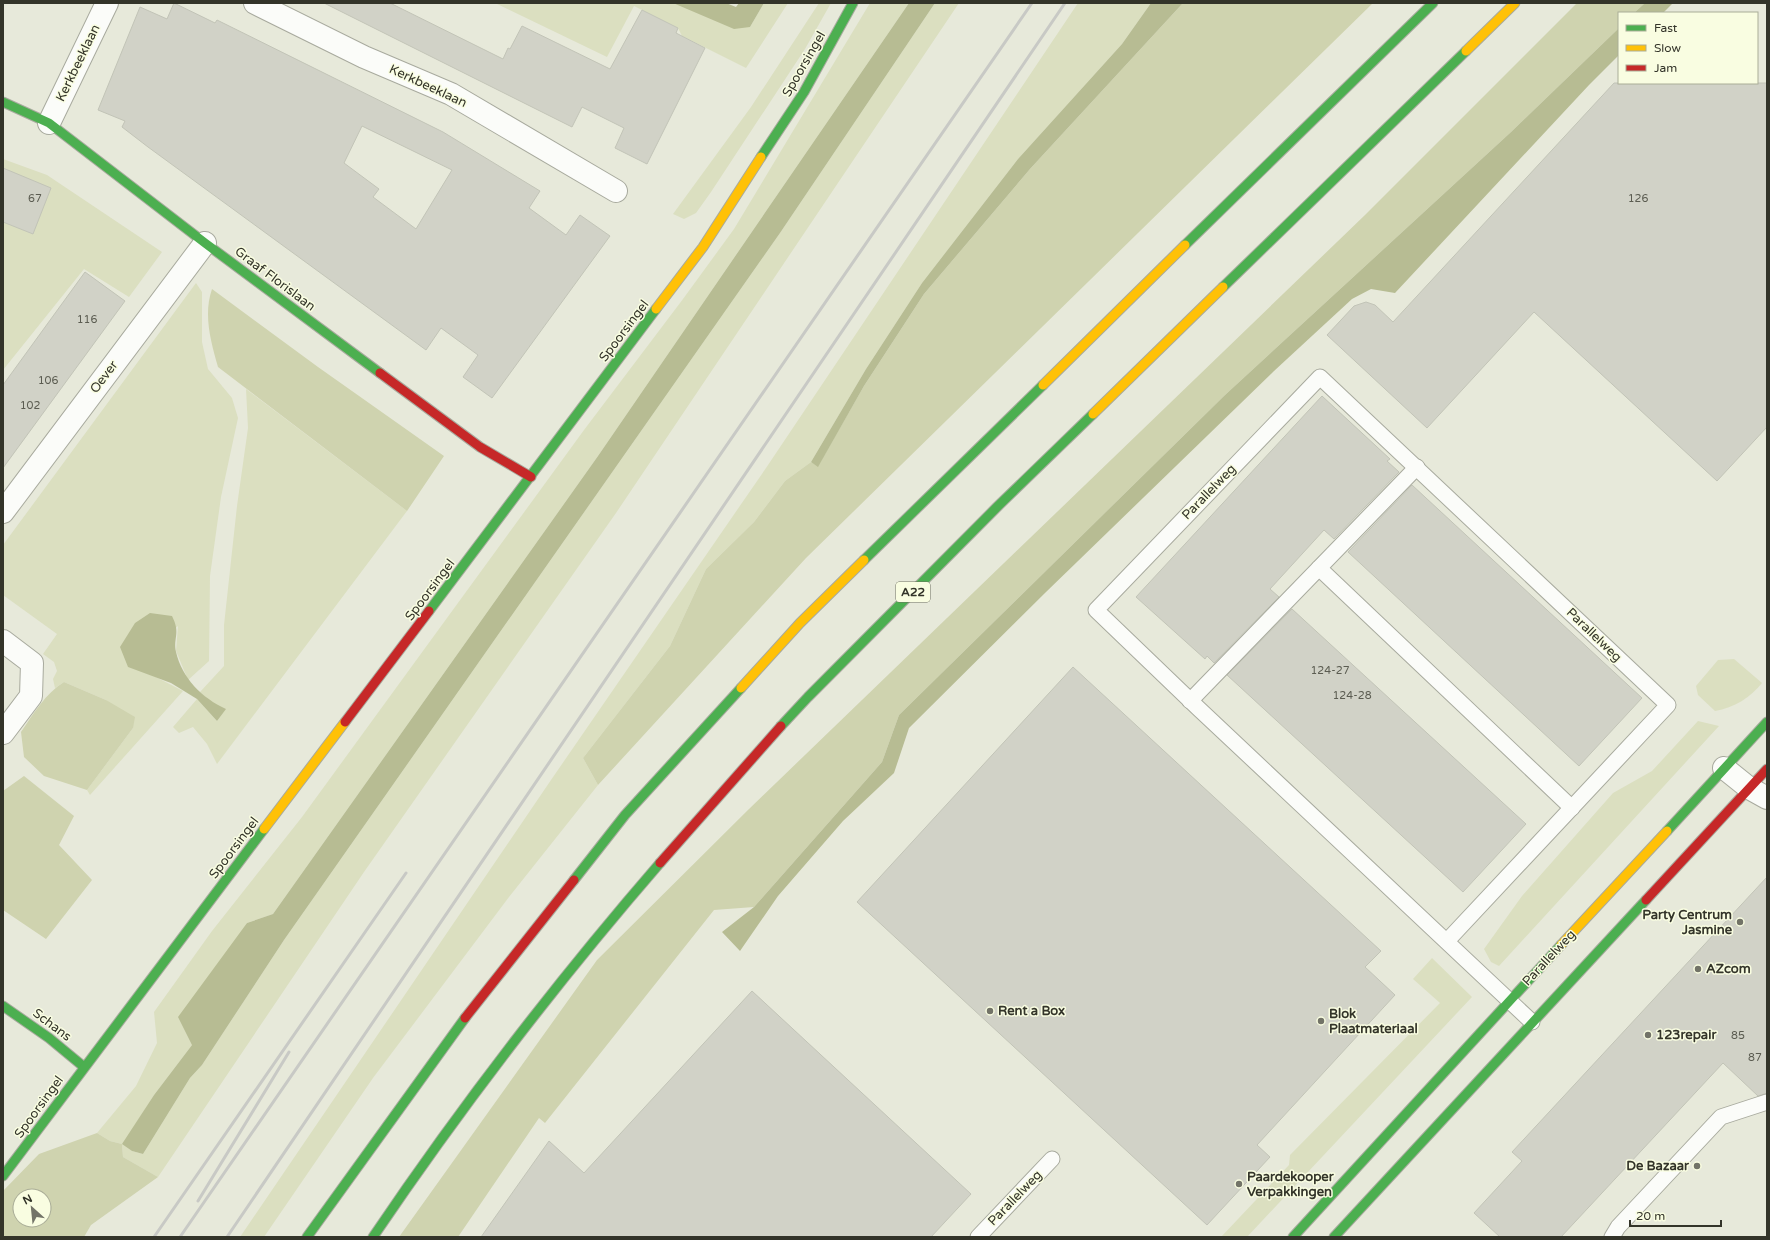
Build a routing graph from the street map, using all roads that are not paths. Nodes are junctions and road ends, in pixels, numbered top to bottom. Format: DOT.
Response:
graph roads {
  1 [pos="107,3"];
  2 [pos="255,3"];
  3 [pos="853,3"];
  4 [pos="1433,3"];
  5 [pos="1515,3"];
  6 [pos="3,102"];
  7 [pos="49,123"];
  8 [pos="616,192"];
  9 [pos="205,243"];
  10 [pos="1417,467"];
  11 [pos="531,477"];
  12 [pos="3,512"];
  13 [pos="1319,568"];
  14 [pos="3,641"];
  15 [pos="1190,700"];
  16 [pos="1767,722"];
  17 [pos="3,733"];
  18 [pos="1724,768"];
  19 [pos="1767,769"];
  20 [pos="1758,793"];
  21 [pos="1572,808"];
  22 [pos="1447,941"];
  23 [pos="1510,1001"];
  24 [pos="3,1006"];
  25 [pos="1532,1022"];
  26 [pos="84,1067"];
  27 [pos="1767,1102"];
  28 [pos="1052,1159"];
  29 [pos="3,1176"];
  30 [pos="1299,1235"];
  31 [pos="307,1237"];
  32 [pos="372,1237"];
  33 [pos="978,1237"];
  34 [pos="1334,1237"];
  35 [pos="1612,1237"];
  1 -- 7 [label="street, Kerkbeeklaan"];
  2 -- 8 [label="street, Kerkbeeklaan"];
  3 -- 11 [label="main road, Spoorsingel"];
  4 -- 31 [label="main road"];
  5 -- 32 [label="main road, A22"];
  6 -- 7 [label="main road, Graaf Florislaan"];
  7 -- 9 [label="main road, Graaf Florislaan"];
  9 -- 11 [label="main road, Graaf Florislaan"];
  9 -- 12 [label="street, Oever"];
  10 -- 13 [label="lane"];
  10 -- 15 [label="lane, Parallelweg"];
  10 -- 21 [label="lane, Parallelweg"];
  11 -- 26 [label="main road, Spoorsingel"];
  13 -- 15 [label="lane"];
  13 -- 21 [label="lane"];
  14 -- 17 [label="street"];
  15 -- 22 [label="lane, Parallelweg"];
  16 -- 18 [label="main road, Parallelweg"];
  18 -- 20 [label="street"];
  18 -- 23 [label="main road, Parallelweg"];
  19 -- 20 [label="main road"];
  20 -- 25 [label="main road"];
  21 -- 22 [label="lane, Parallelweg"];
  22 -- 23 [label="lane, Parallelweg"];
  23 -- 25 [label="lane, Parallelweg"];
  23 -- 30 [label="main road, Parallelweg"];
  24 -- 26 [label="main road, Schans"];
  25 -- 34 [label="main road"];
  26 -- 29 [label="main road, Spoorsingel"];
  27 -- 35 [label="lane"];
  28 -- 33 [label="lane, Parallelweg"];
}
